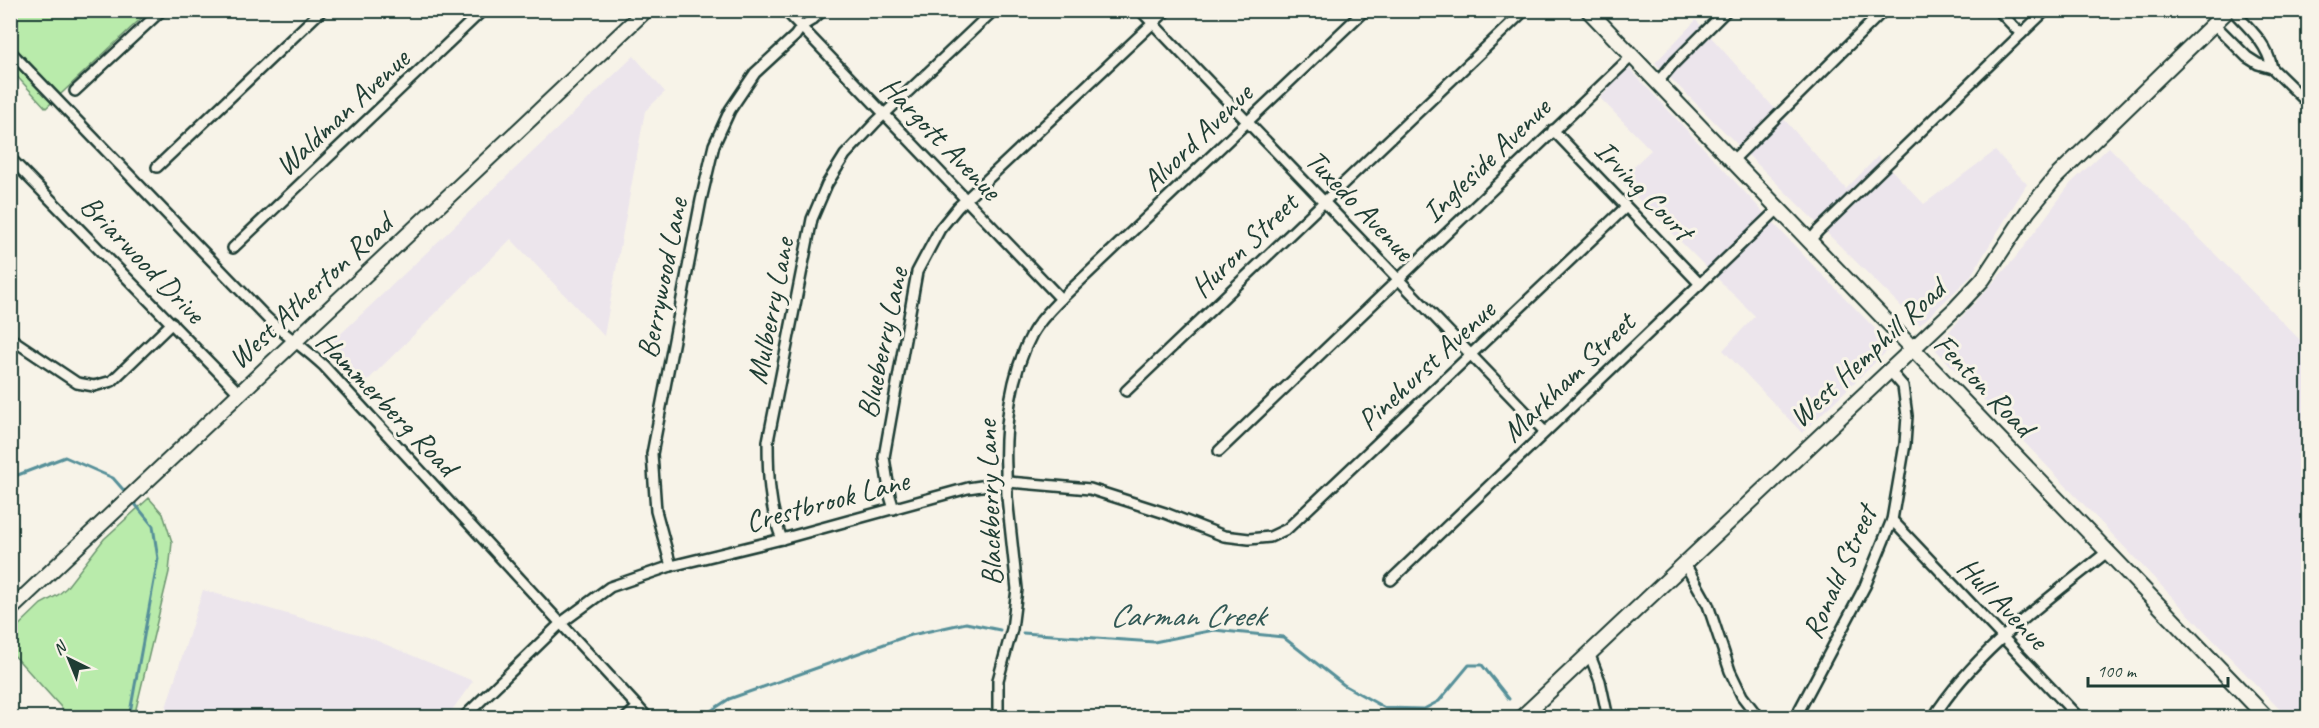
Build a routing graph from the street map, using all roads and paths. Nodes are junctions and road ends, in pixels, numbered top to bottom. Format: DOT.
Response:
graph roads {
  1 [pos="162,10"];
  2 [pos="322,10"];
  3 [pos="483,10"];
  4 [pos="646,10"];
  5 [pos="785,10"];
  6 [pos="823,10"];
  7 [pos="994,10"];
  8 [pos="1140,10"];
  9 [pos="1167,10"];
  10 [pos="1365,10"];
  11 [pos="1525,10"];
  12 [pos="1588,10"];
  13 [pos="1727,10"];
  14 [pos="1884,10"];
  15 [pos="1998,10"];
  16 [pos="2046,10"];
  17 [pos="2230,10"];
  18 [pos="1153,24"];
  19 [pos="2214,24"];
  20 [pos="802,26"];
  21 [pos="2021,34"];
  22 [pos="10,51"];
  23 [pos="1632,56"];
  24 [pos="2272,68"];
  25 [pos="1657,83"];
  26 [pos="75,91"];
  27 [pos="2308,103"];
  28 [pos="885,114"];
  29 [pos="1247,122"];
  30 [pos="1553,130"];
  31 [pos="10,158"];
  32 [pos="1731,161"];
  33 [pos="157,167"];
  34 [pos="968,200"];
  35 [pos="1324,202"];
  36 [pos="1626,207"];
  37 [pos="1778,210"];
  38 [pos="1809,242"];
  39 [pos="233,248"];
  40 [pos="1397,278"];
  41 [pos="1700,284"];
  42 [pos="1061,299"];
  43 [pos="172,323"];
  44 [pos="10,338"];
  45 [pos="296,342"];
  46 [pos="1912,350"];
  47 [pos="1472,355"];
  48 [pos="1890,371"];
  49 [pos="1126,391"];
  50 [pos="240,394"];
  51 [pos="1545,432"];
  52 [pos="1219,451"];
  53 [pos="1008,482"];
  54 [pos="894,509"];
  55 [pos="1892,520"];
  56 [pos="782,539"];
  57 [pos="1248,539"];
  58 [pos="2107,552"];
  59 [pos="1684,562"];
  60 [pos="671,566"];
  61 [pos="1391,580"];
  62 [pos="10,610"];
  63 [pos="561,623"];
  64 [pos="2002,638"];
  65 [pos="1589,653"];
  66 [pos="638,707"];
  67 [pos="463,717"];
  68 [pos="626,717"];
  69 [pos="648,717"];
  70 [pos="998,717"];
  71 [pos="1521,717"];
  72 [pos="1608,717"];
  73 [pos="1759,717"];
  74 [pos="1795,717"];
  75 [pos="1933,717"];
  76 [pos="2079,717"];
  77 [pos="2267,717"];
  1 -- 26 [label="street"];
  2 -- 33 [label="street"];
  3 -- 39 [label="street, Waldman Avenue"];
  4 -- 45 [label="street, West Atherton Road"];
  5 -- 20 [label="street, Hargott Avenue"];
  6 -- 20 [label="street, Berrywood Lane"];
  7 -- 28 [label="street, Mulberry Lane"];
  8 -- 18 [label="street, Tuxedo Avenue"];
  9 -- 18 [label="street, Blueberry Lane"];
  10 -- 29 [label="street, Alvord Avenue"];
  11 -- 35 [label="street, Huron Street"];
  12 -- 23 [label="street, Fenton Road"];
  13 -- 25 [label="street"];
  14 -- 32 [label="street"];
  15 -- 21 [label="street"];
  16 -- 21 [label="street"];
  17 -- 19 [label="street, West Hemphill Road"];
  17 -- 24 [label="street"];
  18 -- 29 [label="street, Tuxedo Avenue"];
  18 -- 34 [label="street, Blueberry Lane"];
  19 -- 24 [label="street"];
  19 -- 46 [label="street, West Hemphill Road"];
  20 -- 28 [label="street, Hargott Avenue"];
  20 -- 60 [label="street, Berrywood Lane"];
  21 -- 38 [label="street"];
  22 -- 45 [label="street, Hammerberg Road"];
  23 -- 25 [label="street, Fenton Road"];
  23 -- 30 [label="street, Ingleside Avenue"];
  24 -- 27 [label="street"];
  25 -- 32 [label="street, Fenton Road"];
  28 -- 34 [label="street, Hargott Avenue"];
  28 -- 56 [label="street, Mulberry Lane"];
  29 -- 35 [label="street, Tuxedo Avenue"];
  29 -- 42 [label="street, Alvord Avenue"];
  30 -- 36 [label="street, Irving Court"];
  30 -- 40 [label="street, Ingleside Avenue"];
  31 -- 43 [label="street, Briarwood Drive"];
  32 -- 37 [label="street, Fenton Road"];
  34 -- 42 [label="street, Hargott Avenue"];
  34 -- 54 [label="street, Blueberry Lane"];
  35 -- 40 [label="street, Tuxedo Avenue"];
  35 -- 49 [label="street, Huron Street"];
  36 -- 41 [label="street, Irving Court"];
  36 -- 47 [label="street, Pinehurst Avenue"];
  37 -- 38 [label="street, Fenton Road"];
  37 -- 41 [label="street, Markham Street"];
  38 -- 46 [label="street, Fenton Road"];
  40 -- 47 [label="street, Tuxedo Avenue"];
  40 -- 52 [label="street, Ingleside Avenue"];
  41 -- 51 [label="street, Markham Street"];
  42 -- 53 [label="street, Blackberry Lane"];
  43 -- 44 [label="street"];
  43 -- 50 [label="street, Briarwood Drive"];
  45 -- 50 [label="street, West Atherton Road"];
  45 -- 63 [label="street, Hammerberg Road"];
  46 -- 48 [label="street, West Hemphill Road"];
  46 -- 58 [label="street, Fenton Road"];
  47 -- 51 [label="street, Tuxedo Avenue"];
  47 -- 57 [label="street, Pinehurst Avenue"];
  48 -- 55 [label="street, Ronald Street"];
  48 -- 59 [label="street, West Hemphill Road"];
  50 -- 62 [label="street, West Atherton Road"];
  51 -- 61 [label="street, Markham Street"];
  53 -- 54 [label="street, Crestbrook Lane"];
  53 -- 57 [label="street, Crestbrook Lane"];
  53 -- 70 [label="street, Blackberry Lane"];
  54 -- 56 [label="street, Crestbrook Lane"];
  55 -- 64 [label="street, Hull Avenue"];
  55 -- 74 [label="street, Ronald Street"];
  56 -- 60 [label="street, Crestbrook Lane"];
  58 -- 64 [label="street"];
  58 -- 77 [label="street, Fenton Road"];
  59 -- 65 [label="street, West Hemphill Road"];
  59 -- 73 [label="street"];
  60 -- 63 [label="street, Crestbrook Lane"];
  63 -- 66 [label="street, Hammerberg Road"];
  63 -- 67 [label="street, Crestbrook Lane"];
  64 -- 75 [label="street"];
  64 -- 76 [label="street, Hull Avenue"];
  65 -- 71 [label="street, West Hemphill Road"];
  65 -- 72 [label="street"];
  66 -- 68 [label="street"];
  66 -- 69 [label="street, Hammerberg Road"];
}
